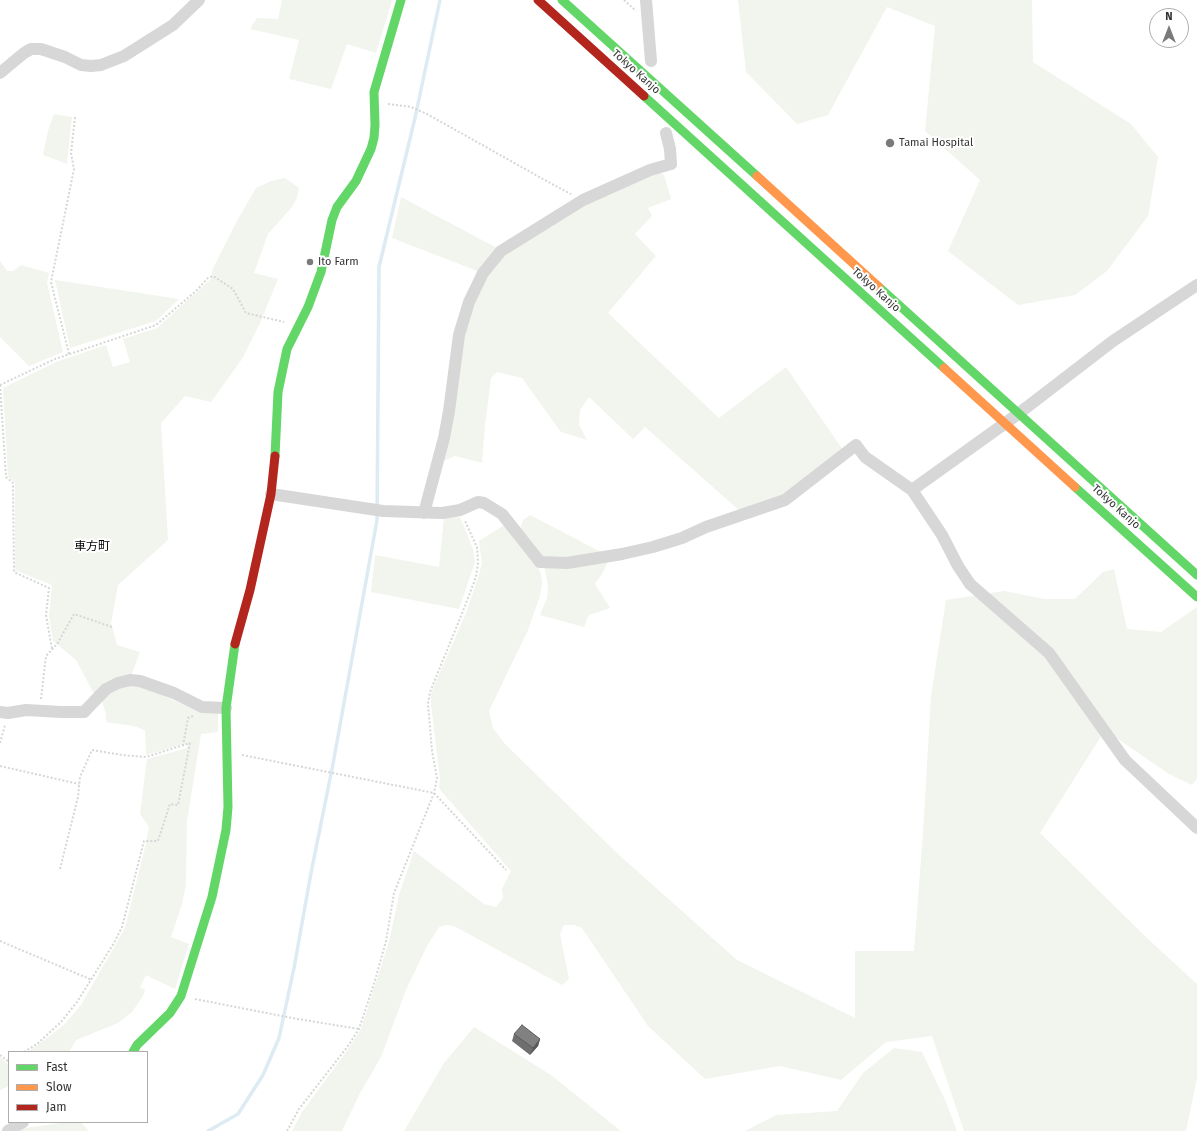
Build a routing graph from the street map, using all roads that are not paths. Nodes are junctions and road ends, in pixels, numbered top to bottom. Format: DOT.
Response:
graph roads {
  1 [pos="199,0"];
  2 [pos="401,0"];
  3 [pos="538,0"];
  4 [pos="562,0"];
  5 [pos="646,0"];
  6 [pos="651,61"];
  7 [pos="0,73"];
  8 [pos="666,133"];
  9 [pos="1197,284"];
  10 [pos="1018,414"];
  11 [pos="1004,422"];
  12 [pos="912,490"];
  13 [pos="271,494"];
  14 [pos="424,513"];
  15 [pos="1197,575"];
  16 [pos="1197,597"];
  17 [pos="226,708"];
  18 [pos="4,712"];
  19 [pos="1197,828"];
  20 [pos="134,1051"];
  21 [pos="21,1123"];
  22 [pos="8,1131"];
  1 -- 7 [label="street"];
  2 -- 13 [label="main road"];
  3 -- 11 [label="main road, Tokyo Kanjo"];
  4 -- 10 [label="main road, Tokyo Kanjo"];
  5 -- 6 [label="street"];
  8 -- 14 [label="street"];
  9 -- 10 [label="street"];
  10 -- 11 [label="street"];
  10 -- 15 [label="main road, Tokyo Kanjo"];
  11 -- 12 [label="street"];
  11 -- 16 [label="main road, Tokyo Kanjo"];
  12 -- 14 [label="street"];
  12 -- 19 [label="street"];
  13 -- 14 [label="street"];
  13 -- 17 [label="main road"];
  17 -- 18 [label="street"];
  17 -- 20 [label="main road"];
  21 -- 22 [label="street"];
}
